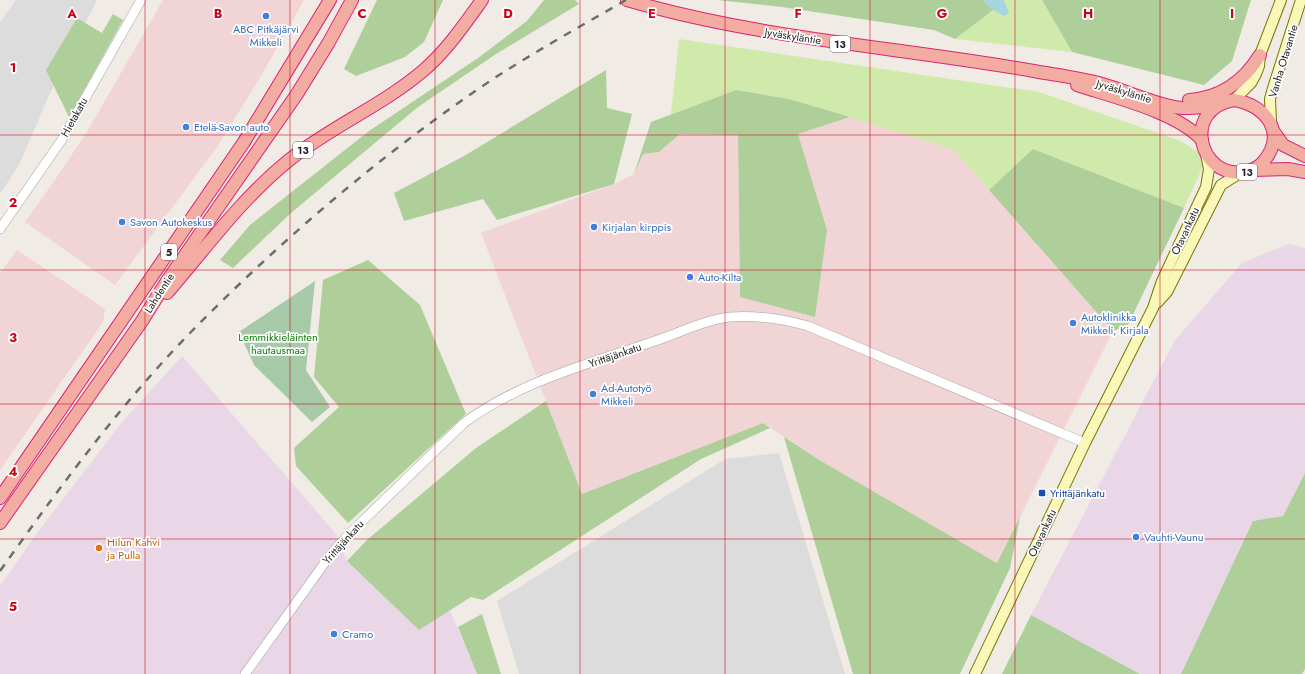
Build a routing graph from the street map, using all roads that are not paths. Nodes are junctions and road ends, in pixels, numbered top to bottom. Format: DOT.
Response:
graph roads {
  1 [pos="141,0"];
  2 [pos="330,0"];
  3 [pos="352,0"];
  4 [pos="482,0"];
  5 [pos="627,0"];
  6 [pos="1281,0"];
  7 [pos="1301,0"];
  8 [pos="1260,55"];
  9 [pos="1032,71"];
  10 [pos="1234,100"];
  11 [pos="1156,101"];
  12 [pos="1216,106"];
  13 [pos="1272,126"];
  14 [pos="1202,140"];
  15 [pos="1206,154"];
  16 [pos="1305,156"];
  17 [pos="1245,172"];
  18 [pos="1305,172"];
  19 [pos="0,229"];
  20 [pos="1154,308"];
  21 [pos="142,321"];
  22 [pos="1085,442"];
  23 [pos="0,498"];
  24 [pos="0,523"];
  25 [pos="245,674"];
  26 [pos="975,674"];
  1 -- 19 [label="street, Hietakatu"];
  2 -- 23 [label="highway, Lahdentie / 5"];
  3 -- 21 [label="highway, Lahdentie / 5"];
  4 -- 21 [label="highway, 13"];
  5 -- 9 [label="highway, Jyväskyläntie / 13"];
  6 -- 8 [label="main road, Vanha Otavantie"];
  7 -- 13 [label="main road, Vanha Otavantie"];
  8 -- 10 [label="main road, Vanha Otavantie"];
  8 -- 11 [label="highway"];
  9 -- 11 [label="highway, Jyväskyläntie / 13"];
  9 -- 14 [label="highway, Jyväskyläntie / 13"];
  10 -- 12 [label="highway, 13"];
  10 -- 13 [label="highway"];
  11 -- 12 [label="highway, Jyväskyläntie / 13"];
  12 -- 14 [label="highway, 13"];
  13 -- 16 [label="highway"];
  13 -- 17 [label="highway, 13"];
  14 -- 15 [label="highway, 13"];
  15 -- 17 [label="highway, 13"];
  15 -- 20 [label="main road, Otavankatu"];
  17 -- 18 [label="highway, 13"];
  17 -- 20 [label="main road, Otavankatu"];
  20 -- 22 [label="main road, Otavankatu"];
  21 -- 24 [label="highway, Lahdentie / 5"];
  22 -- 25 [label="street, Yrittäjänkatu"];
  22 -- 26 [label="main road, Otavankatu"];
}
